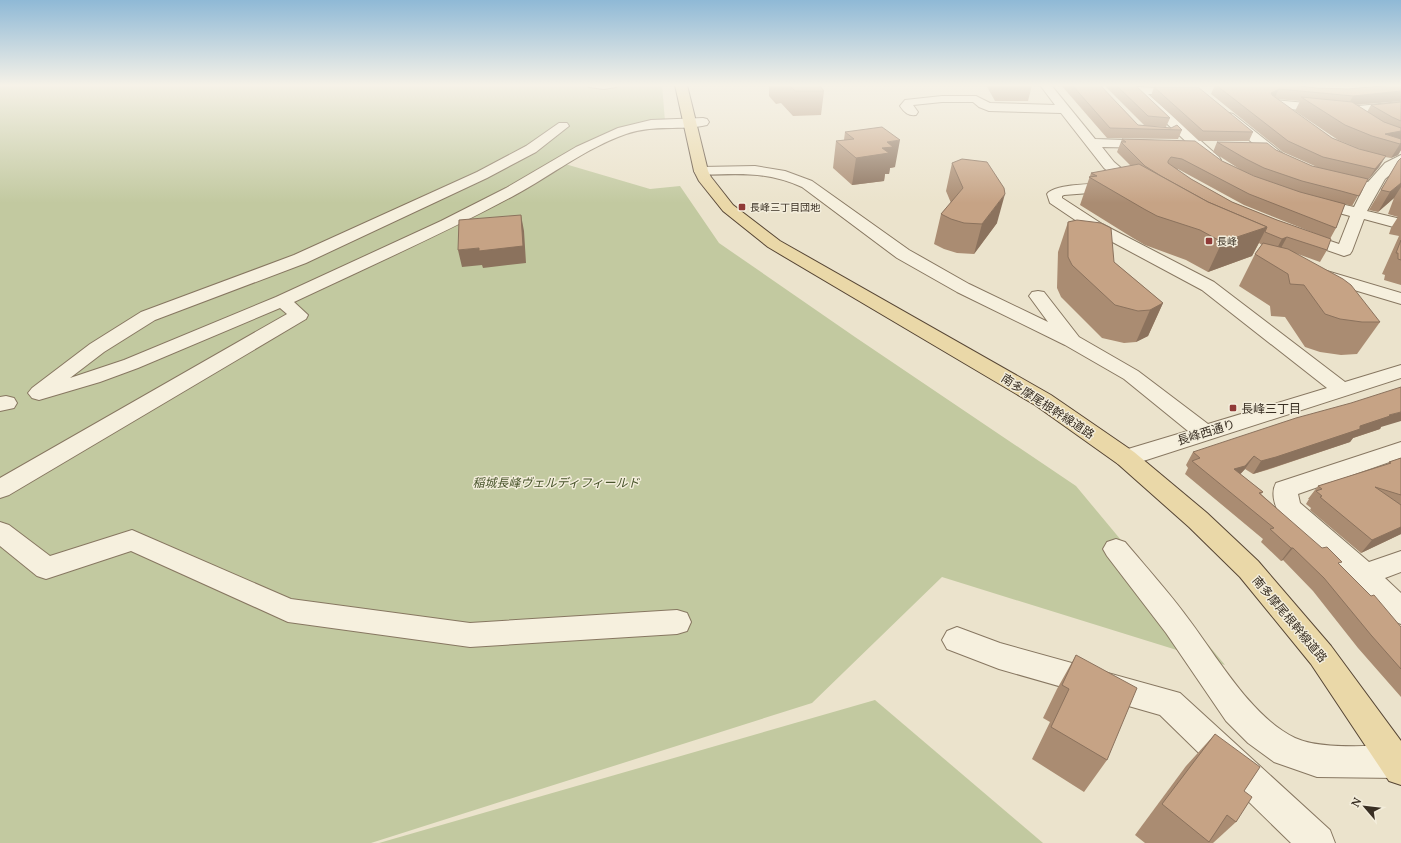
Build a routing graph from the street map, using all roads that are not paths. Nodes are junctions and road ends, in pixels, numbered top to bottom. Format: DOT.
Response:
graph roads {
  1 [pos="649,124"];
  2 [pos="696,124"];
  3 [pos="1076,124"];
  4 [pos="1168,124"];
  5 [pos="1238,124"];
  6 [pos="563,126"];
  7 [pos="1182,139"];
  8 [pos="1091,143"];
  9 [pos="1196,145"];
  10 [pos="1220,146"];
  11 [pos="1243,147"];
  12 [pos="1267,148"];
  13 [pos="1390,161"];
  14 [pos="1299,167"];
  15 [pos="701,171"];
  16 [pos="1204,171"];
  17 [pos="1323,175"];
  18 [pos="1372,187"];
  19 [pos="1305,200"];
  20 [pos="1358,214"];
  21 [pos="1401,224"];
  22 [pos="1289,231"];
  23 [pos="1308,270"];
  24 [pos="1038,296"];
  25 [pos="1401,299"];
  26 [pos="282,301"];
  27 [pos="1072,341"];
  28 [pos="1401,371"];
  29 [pos="1343,390"];
  30 [pos="1205,433"];
  31 [pos="1401,450"];
  32 [pos="1126,458"];
  33 [pos="0,489"];
  34 [pos="0,532"];
  35 [pos="1116,549"];
  36 [pos="1401,561"];
  37 [pos="1365,574"];
  38 [pos="1401,612"];
  39 [pos="677,622"];
  40 [pos="957,640"];
  41 [pos="1399,766"];
  42 [pos="1317,843"];
  1 -- 26 [label="street"];
  2 -- 15 [label="main road, 南多摩尾根幹線道路"];
  3 -- 8 [label="street"];
  4 -- 7 [label="street"];
  5 -- 12 [label="street"];
  6 -- 26 [label="street"];
  7 -- 8 [label="street"];
  7 -- 9 [label="street"];
  8 -- 29 [label="street"];
  9 -- 10 [label="street"];
  9 -- 16 [label="street"];
  11 -- 12 [label="street"];
  12 -- 14 [label="street"];
  13 -- 18 [label="street"];
  15 -- 27 [label="street"];
  15 -- 32 [label="main road, 南多摩尾根幹線道路"];
  17 -- 18 [label="street"];
  18 -- 20 [label="street"];
  19 -- 20 [label="street"];
  20 -- 21 [label="street"];
  20 -- 22 [label="street"];
  23 -- 25 [label="street"];
  24 -- 27 [label="street"];
  26 -- 33 [label="street"];
  27 -- 30 [label="street"];
  28 -- 29 [label="street, 長峰西通り"];
  29 -- 30 [label="street, 長峰西通り"];
  30 -- 32 [label="street, 長峰西通り"];
  31 -- 37 [label="street"];
  32 -- 41 [label="main road, 南多摩尾根幹線道路"];
  34 -- 39 [label="street"];
  35 -- 41 [label="street"];
  36 -- 37 [label="street"];
  37 -- 38 [label="street"];
  40 -- 42 [label="street"];
}
